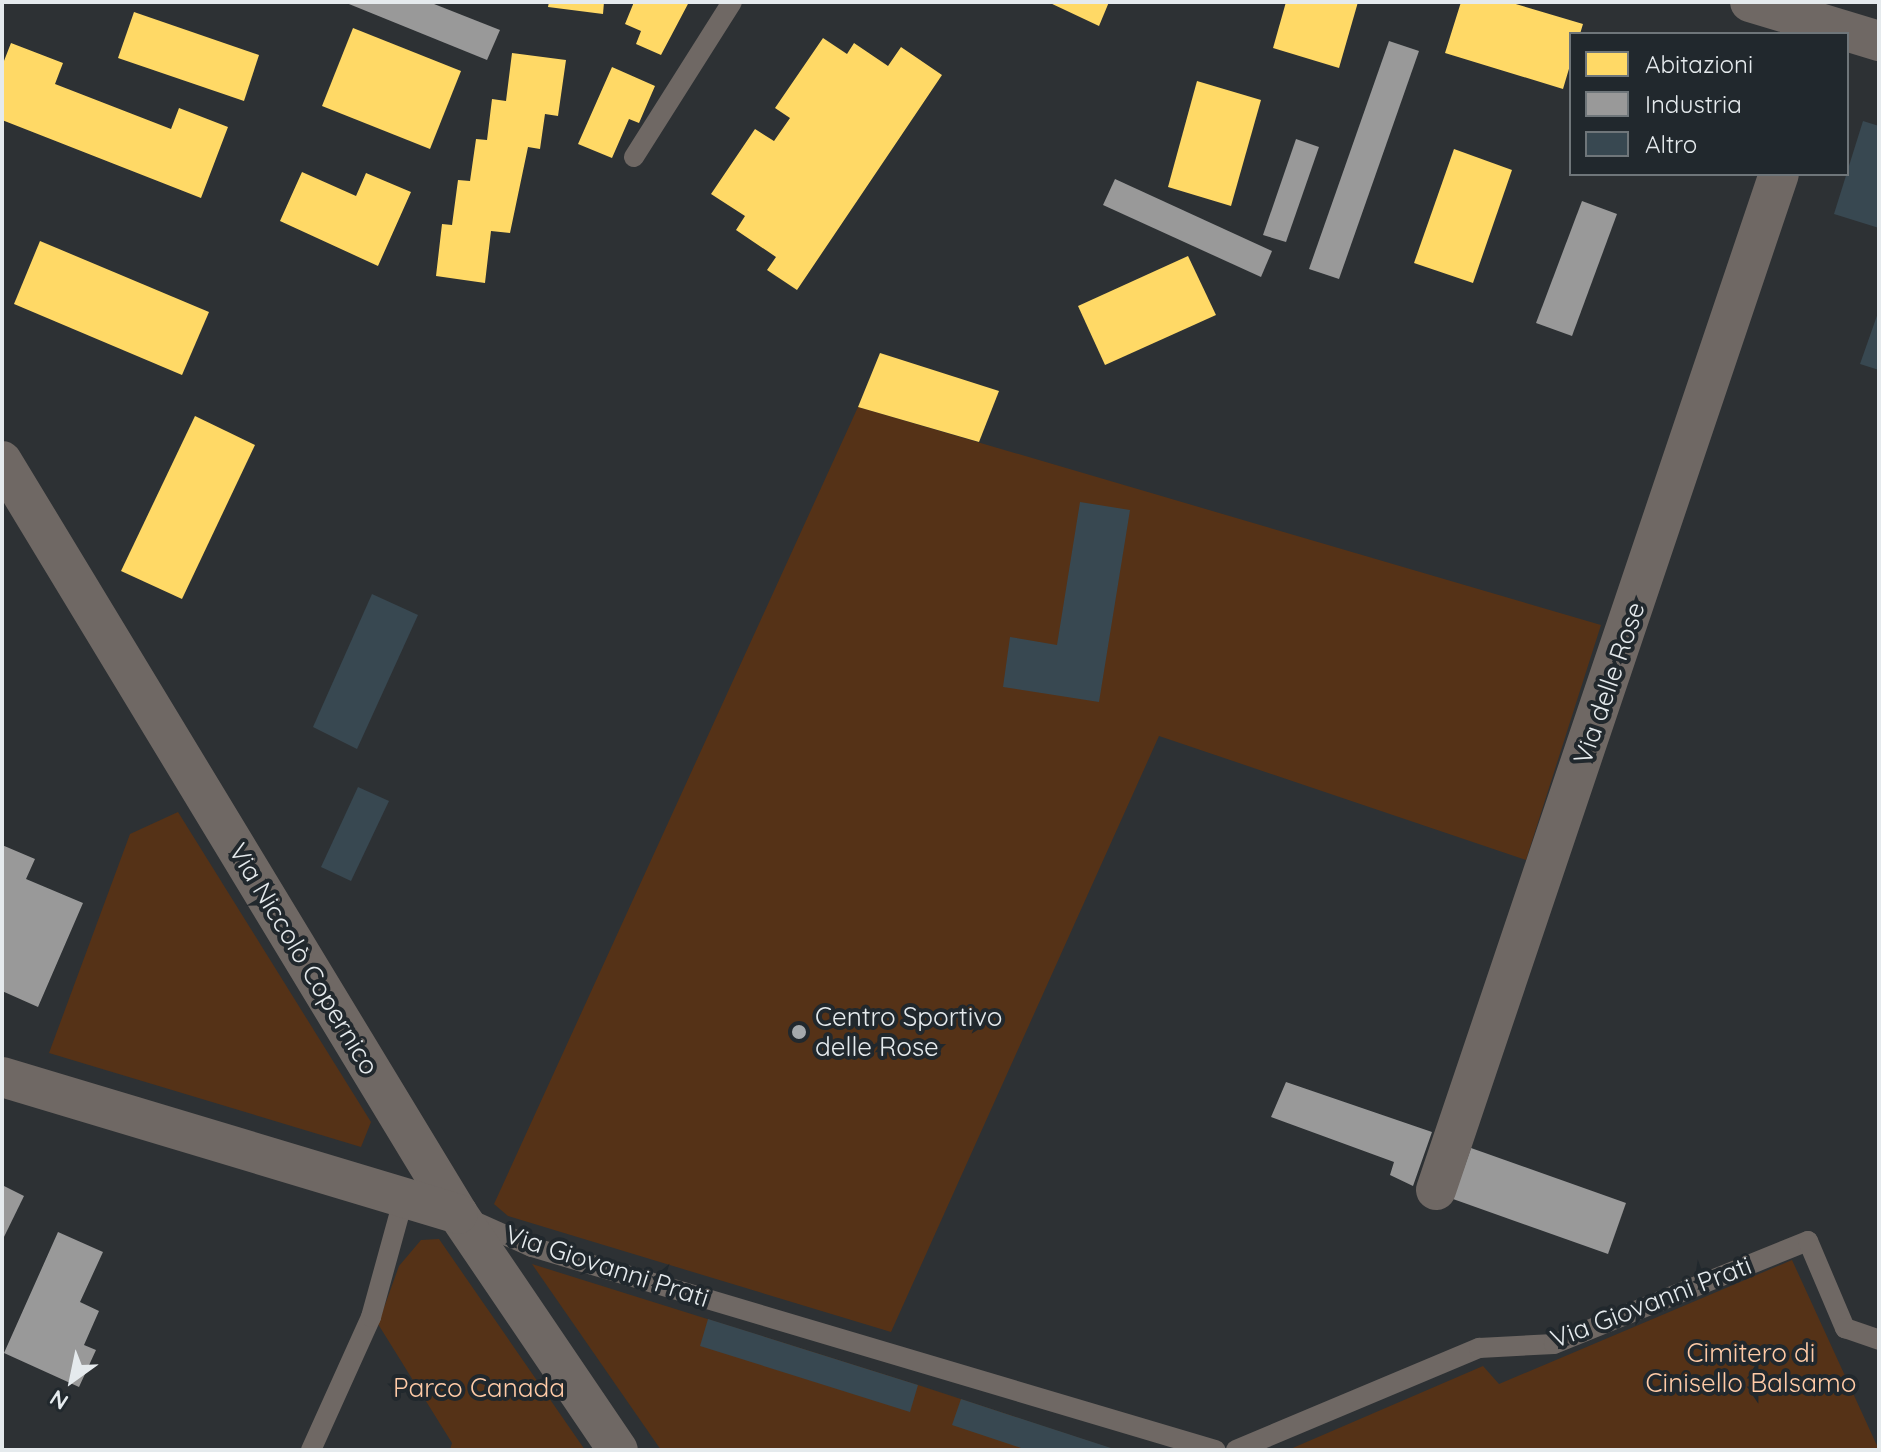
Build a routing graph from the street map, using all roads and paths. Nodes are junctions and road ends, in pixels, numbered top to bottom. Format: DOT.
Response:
graph roads {
  1 [pos="732,2"];
  2 [pos="1750,2"];
  3 [pos="1826,30"];
  4 [pos="1849,35"];
  5 [pos="1879,41"];
  6 [pos="634,157"];
  7 [pos="1778,176"];
  8 [pos="2,461"];
  9 [pos="2,1077"];
  10 [pos="1436,1190"];
  11 [pos="404,1197"];
  12 [pos="458,1214"];
  13 [pos="1879,1340"];
  14 [pos="311,1450"];
  15 [pos="618,1450"];
  16 [pos="1215,1450"];
  17 [pos="1236,1450"];
  1 -- 6 [label="lane"];
  2 -- 3 [label="street"];
  4 -- 5 [label="street"];
  7 -- 10 [label="street, Via delle Rose"];
  8 -- 12 [label="street, Via Niccolò Copernico"];
  9 -- 11 [label="street, Via Giovanni Prati"];
  11 -- 12 [label="street, Via Giovanni Prati"];
  11 -- 14 [label="lane"];
  12 -- 15 [label="street, Via Niccolò Copernico"];
  12 -- 16 [label="lane, Via Giovanni Prati"];
  13 -- 17 [label="lane, Via Giovanni Prati"];
}
